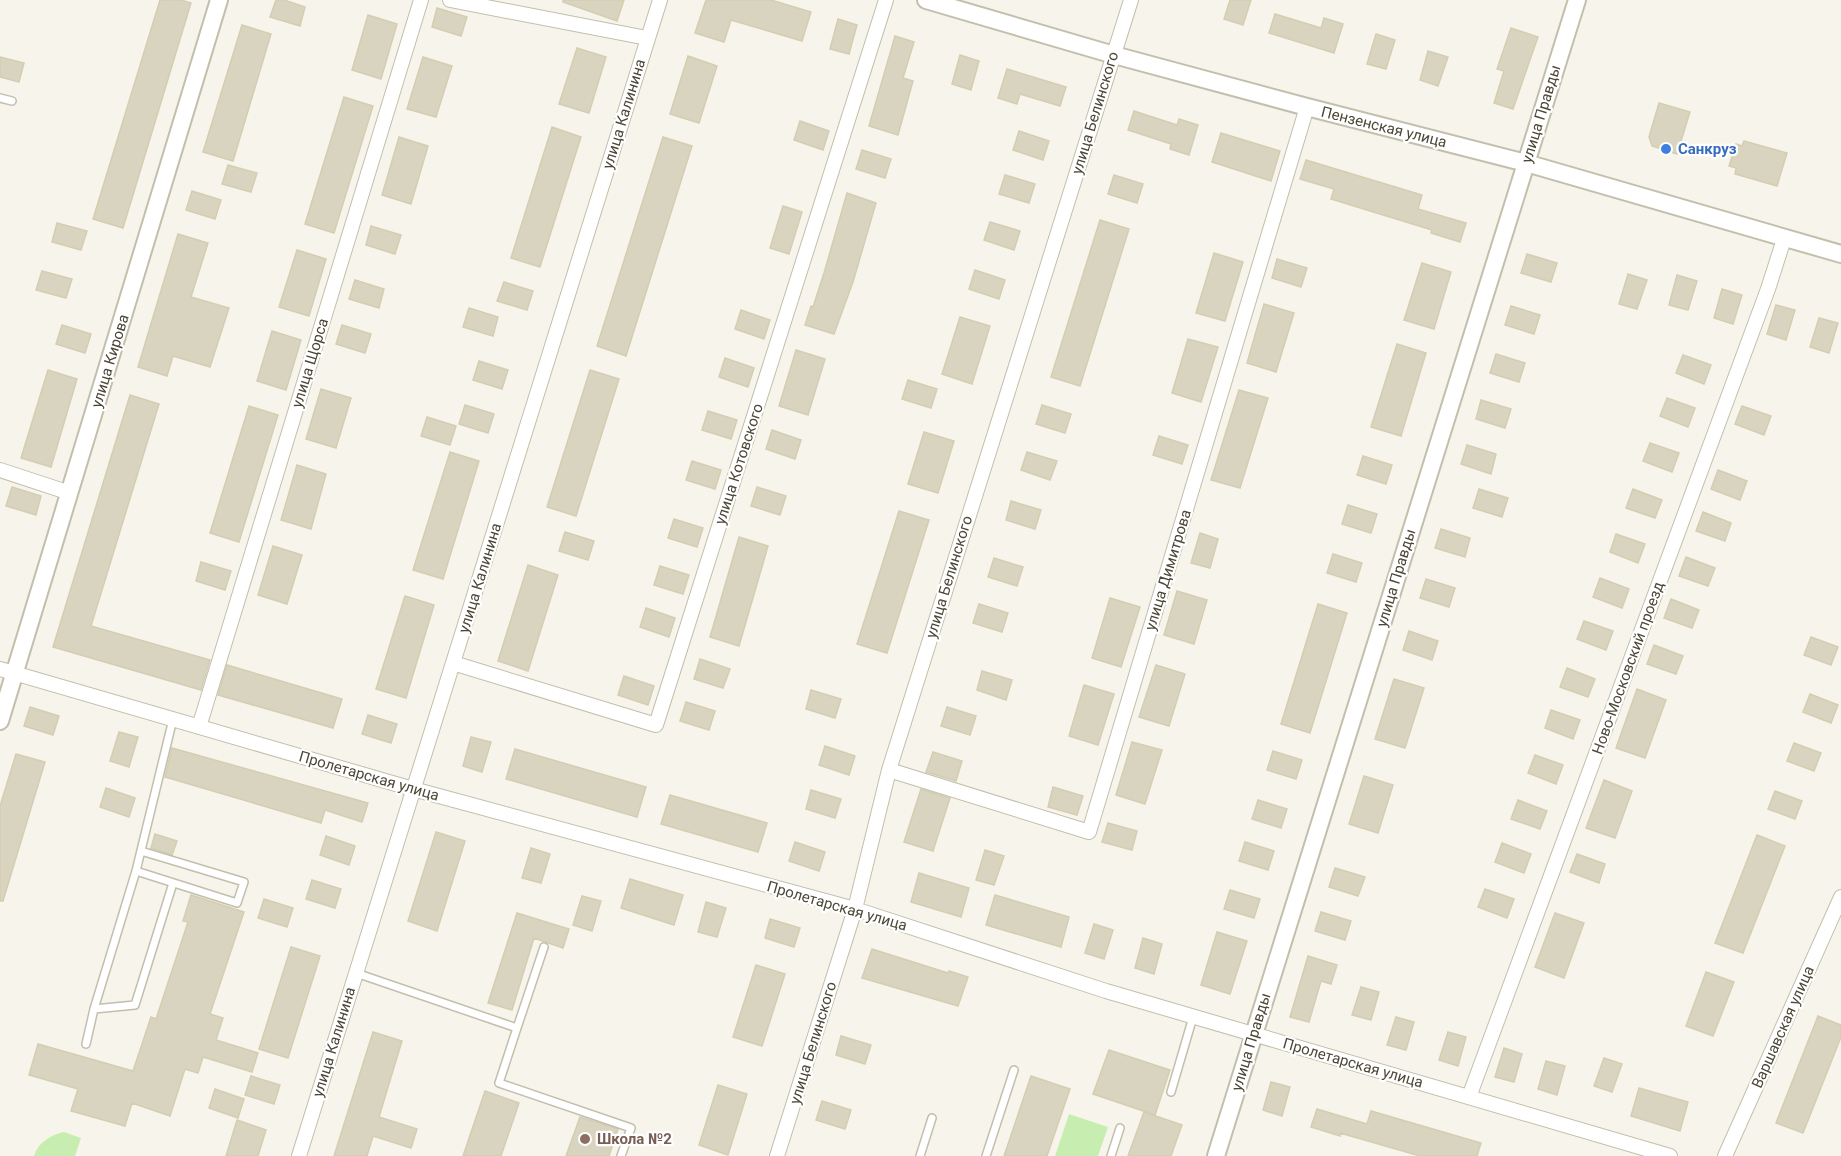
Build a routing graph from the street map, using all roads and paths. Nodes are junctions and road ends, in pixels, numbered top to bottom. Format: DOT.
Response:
graph roads {
  1 [pos="219,0"];
  2 [pos="421,0"];
  3 [pos="450,0"];
  4 [pos="660,0"];
  5 [pos="886,0"];
  6 [pos="926,0"];
  7 [pos="1131,0"];
  8 [pos="1577,0"];
  9 [pos="647,38"];
  10 [pos="1114,55"];
  11 [pos="0,98"];
  12 [pos="12,101"];
  13 [pos="1307,107"];
  14 [pos="1526,163"];
  15 [pos="1784,239"];
  16 [pos="1841,254"];
  17 [pos="0,470"];
  18 [pos="69,493"];
  19 [pos="453,663"];
  20 [pos="7,671"];
  21 [pos="173,719"];
  22 [pos="0,722"];
  23 [pos="199,727"];
  24 [pos="889,770"];
  25 [pos="413,789"];
  26 [pos="141,851"];
  27 [pos="135,871"];
  28 [pos="173,883"];
  29 [pos="1841,897"];
  30 [pos="855,909"];
  31 [pos="544,947"];
  32 [pos="356,973"];
  33 [pos="94,1010"];
  34 [pos="1193,1017"];
  35 [pos="517,1028"];
  36 [pos="1253,1034"];
  37 [pos="86,1044"];
  38 [pos="1014,1070"];
  39 [pos="1171,1092"];
  40 [pos="1469,1097"];
  41 [pos="932,1118"];
  42 [pos="1120,1128"];
  43 [pos="299,1156"];
  44 [pos="621,1156"];
  45 [pos="777,1156"];
  46 [pos="920,1156"];
  47 [pos="986,1156"];
  48 [pos="1111,1156"];
  49 [pos="1216,1156"];
  50 [pos="1670,1156"];
  51 [pos="1725,1156"];
  1 -- 18 [label="street, улица Кирова"];
  2 -- 23 [label="street, улица Щорса"];
  3 -- 9 [label="street"];
  4 -- 9 [label="street, улица Калинина"];
  5 -- 19 [label="street, улица Котовского"];
  6 -- 10 [label="street, Пензенская улица"];
  7 -- 10 [label="street, улица Белинского"];
  8 -- 14 [label="street, улица Правды"];
  9 -- 19 [label="street, улица Калинина"];
  10 -- 13 [label="street, Пензенская улица"];
  10 -- 24 [label="street, улица Белинского"];
  11 -- 12 [label="lane"];
  13 -- 14 [label="street, Пензенская улица"];
  13 -- 24 [label="street, улица Димитрова"];
  14 -- 15 [label="street, Пензенская улица"];
  14 -- 36 [label="street, улица Правды"];
  15 -- 16 [label="street, Пензенская улица"];
  15 -- 40 [label="street, Ново-Московский проезд"];
  17 -- 18 [label="street"];
  18 -- 20 [label="street, улица Кирова"];
  19 -- 25 [label="street, улица Калинина"];
  20 -- 21 [label="street, Пролетарская улица"];
  20 -- 22 [label="street, улица Кирова"];
  21 -- 23 [label="street, Пролетарская улица"];
  21 -- 26 [label="lane"];
  23 -- 25 [label="street, Пролетарская улица"];
  24 -- 30 [label="street, улица Белинского"];
  25 -- 30 [label="street, Пролетарская улица"];
  25 -- 32 [label="street, улица Калинина"];
  26 -- 27 [label="lane"];
  26 -- 28 [label="lane"];
  27 -- 28 [label="lane"];
  27 -- 33 [label="lane"];
  28 -- 33 [label="lane"];
  29 -- 51 [label="street, Варшавская улица"];
  30 -- 34 [label="street, Пролетарская улица"];
  30 -- 45 [label="street, улица Белинского"];
  31 -- 35 [label="lane"];
  32 -- 35 [label="lane"];
  32 -- 43 [label="street, улица Калинина"];
  33 -- 37 [label="lane"];
  34 -- 36 [label="street, Пролетарская улица"];
  34 -- 39 [label="lane"];
  35 -- 44 [label="lane"];
  36 -- 40 [label="street, Пролетарская улица"];
  36 -- 49 [label="street, улица Правды"];
  38 -- 47 [label="lane"];
  40 -- 50 [label="street, Пролетарская улица"];
  41 -- 46 [label="lane"];
  42 -- 48 [label="lane"];
}
